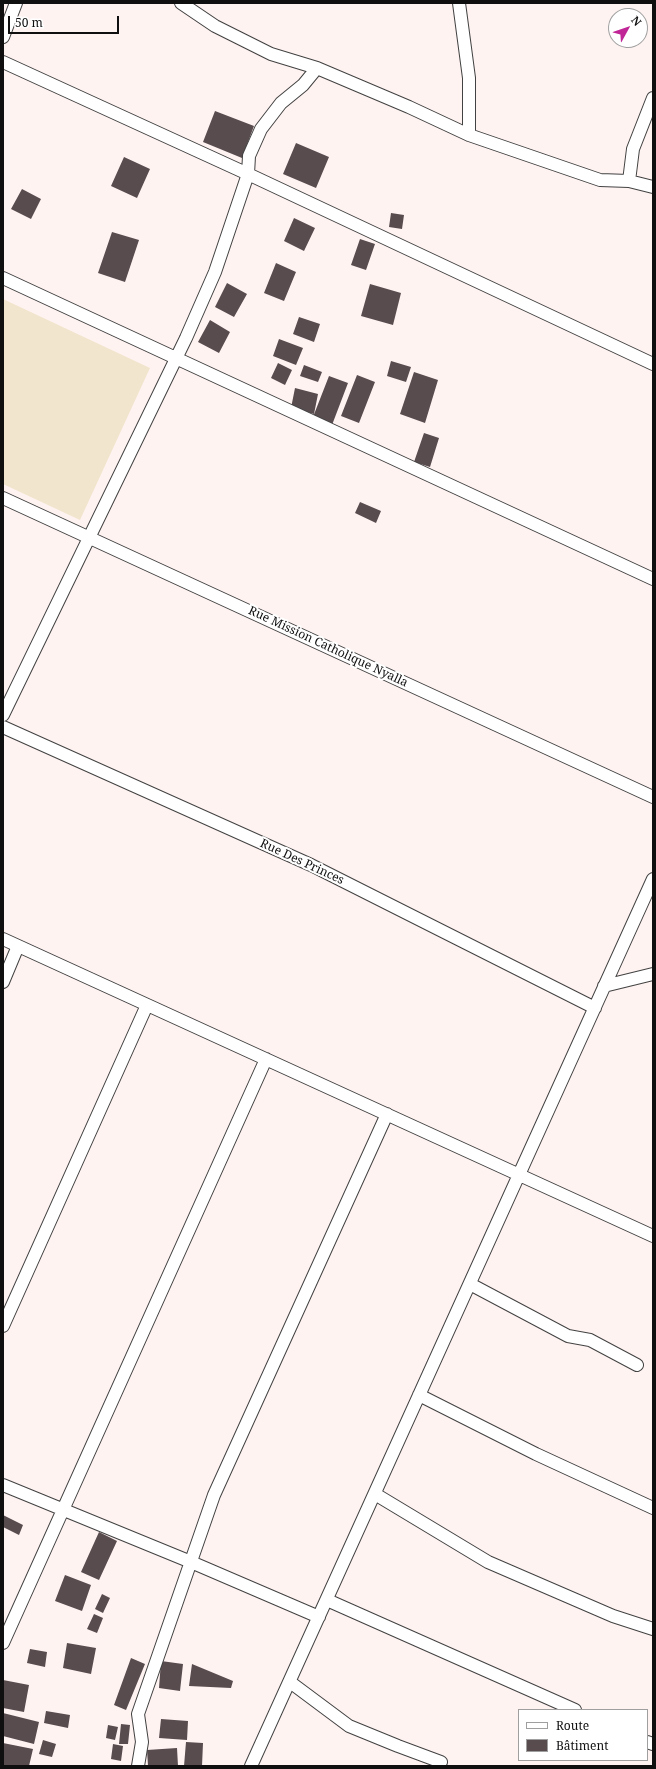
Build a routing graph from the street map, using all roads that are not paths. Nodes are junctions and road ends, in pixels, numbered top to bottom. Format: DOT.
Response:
graph roads {
  1 [pos="16,3"];
  2 [pos="181,3"];
  3 [pos="459,3"];
  4 [pos="3,37"];
  5 [pos="3,62"];
  6 [pos="317,68"];
  7 [pos="653,98"];
  8 [pos="469,135"];
  9 [pos="248,174"];
  10 [pos="629,181"];
  11 [pos="653,187"];
  12 [pos="3,278"];
  13 [pos="176,357"];
  14 [pos="653,364"];
  15 [pos="3,498"];
  16 [pos="88,537"];
  17 [pos="653,579"];
  18 [pos="3,715"];
  19 [pos="3,727"];
  20 [pos="653,797"];
  21 [pos="653,879"];
  22 [pos="3,938"];
  23 [pos="18,946"];
  24 [pos="653,974"];
  25 [pos="3,982"];
  26 [pos="604,986"];
  27 [pos="148,1005"];
  28 [pos="595,1008"];
  29 [pos="266,1059"];
  30 [pos="386,1114"];
  31 [pos="519,1175"];
  32 [pos="653,1236"];
  33 [pos="470,1284"];
  34 [pos="3,1326"];
  35 [pos="637,1365"];
  36 [pos="419,1396"];
  37 [pos="3,1485"];
  38 [pos="375,1494"];
  39 [pos="653,1508"];
  40 [pos="63,1510"];
  41 [pos="191,1562"];
  42 [pos="327,1600"];
  43 [pos="319,1617"];
  44 [pos="653,1629"];
  45 [pos="3,1643"];
  46 [pos="290,1682"];
  47 [pos="573,1709"];
  48 [pos="441,1762"];
  49 [pos="138,1766"];
  50 [pos="251,1766"];
  1 -- 4 [label="street"];
  2 -- 6 [label="street"];
  3 -- 8 [label="street"];
  5 -- 9 [label="street"];
  6 -- 8 [label="street"];
  6 -- 9 [label="street"];
  7 -- 10 [label="street"];
  8 -- 10 [label="street"];
  9 -- 13 [label="street"];
  9 -- 14 [label="street"];
  10 -- 11 [label="street"];
  12 -- 13 [label="street"];
  13 -- 16 [label="street"];
  13 -- 17 [label="street"];
  15 -- 16 [label="street, Rue Mission Catholique Nyalla"];
  16 -- 18 [label="street"];
  16 -- 20 [label="street, Rue Mission Catholique Nyalla"];
  19 -- 28 [label="street, Rue Des Princes"];
  21 -- 26 [label="street"];
  22 -- 23 [label="street"];
  23 -- 25 [label="street"];
  23 -- 27 [label="street"];
  24 -- 26 [label="street"];
  26 -- 28 [label="street"];
  27 -- 29 [label="street"];
  27 -- 34 [label="street"];
  28 -- 31 [label="street"];
  29 -- 30 [label="street"];
  29 -- 40 [label="street"];
  30 -- 31 [label="street"];
  30 -- 41 [label="street"];
  31 -- 32 [label="street"];
  31 -- 33 [label="street"];
  33 -- 35 [label="street"];
  33 -- 36 [label="street"];
  36 -- 38 [label="street"];
  36 -- 39 [label="street"];
  37 -- 40 [label="street"];
  38 -- 42 [label="street"];
  38 -- 44 [label="street"];
  40 -- 41 [label="street"];
  40 -- 45 [label="street"];
  41 -- 43 [label="street"];
  41 -- 49 [label="street"];
  42 -- 43 [label="street"];
  42 -- 47 [label="street"];
  43 -- 46 [label="street"];
  46 -- 48 [label="street"];
  46 -- 50 [label="street"];
}
